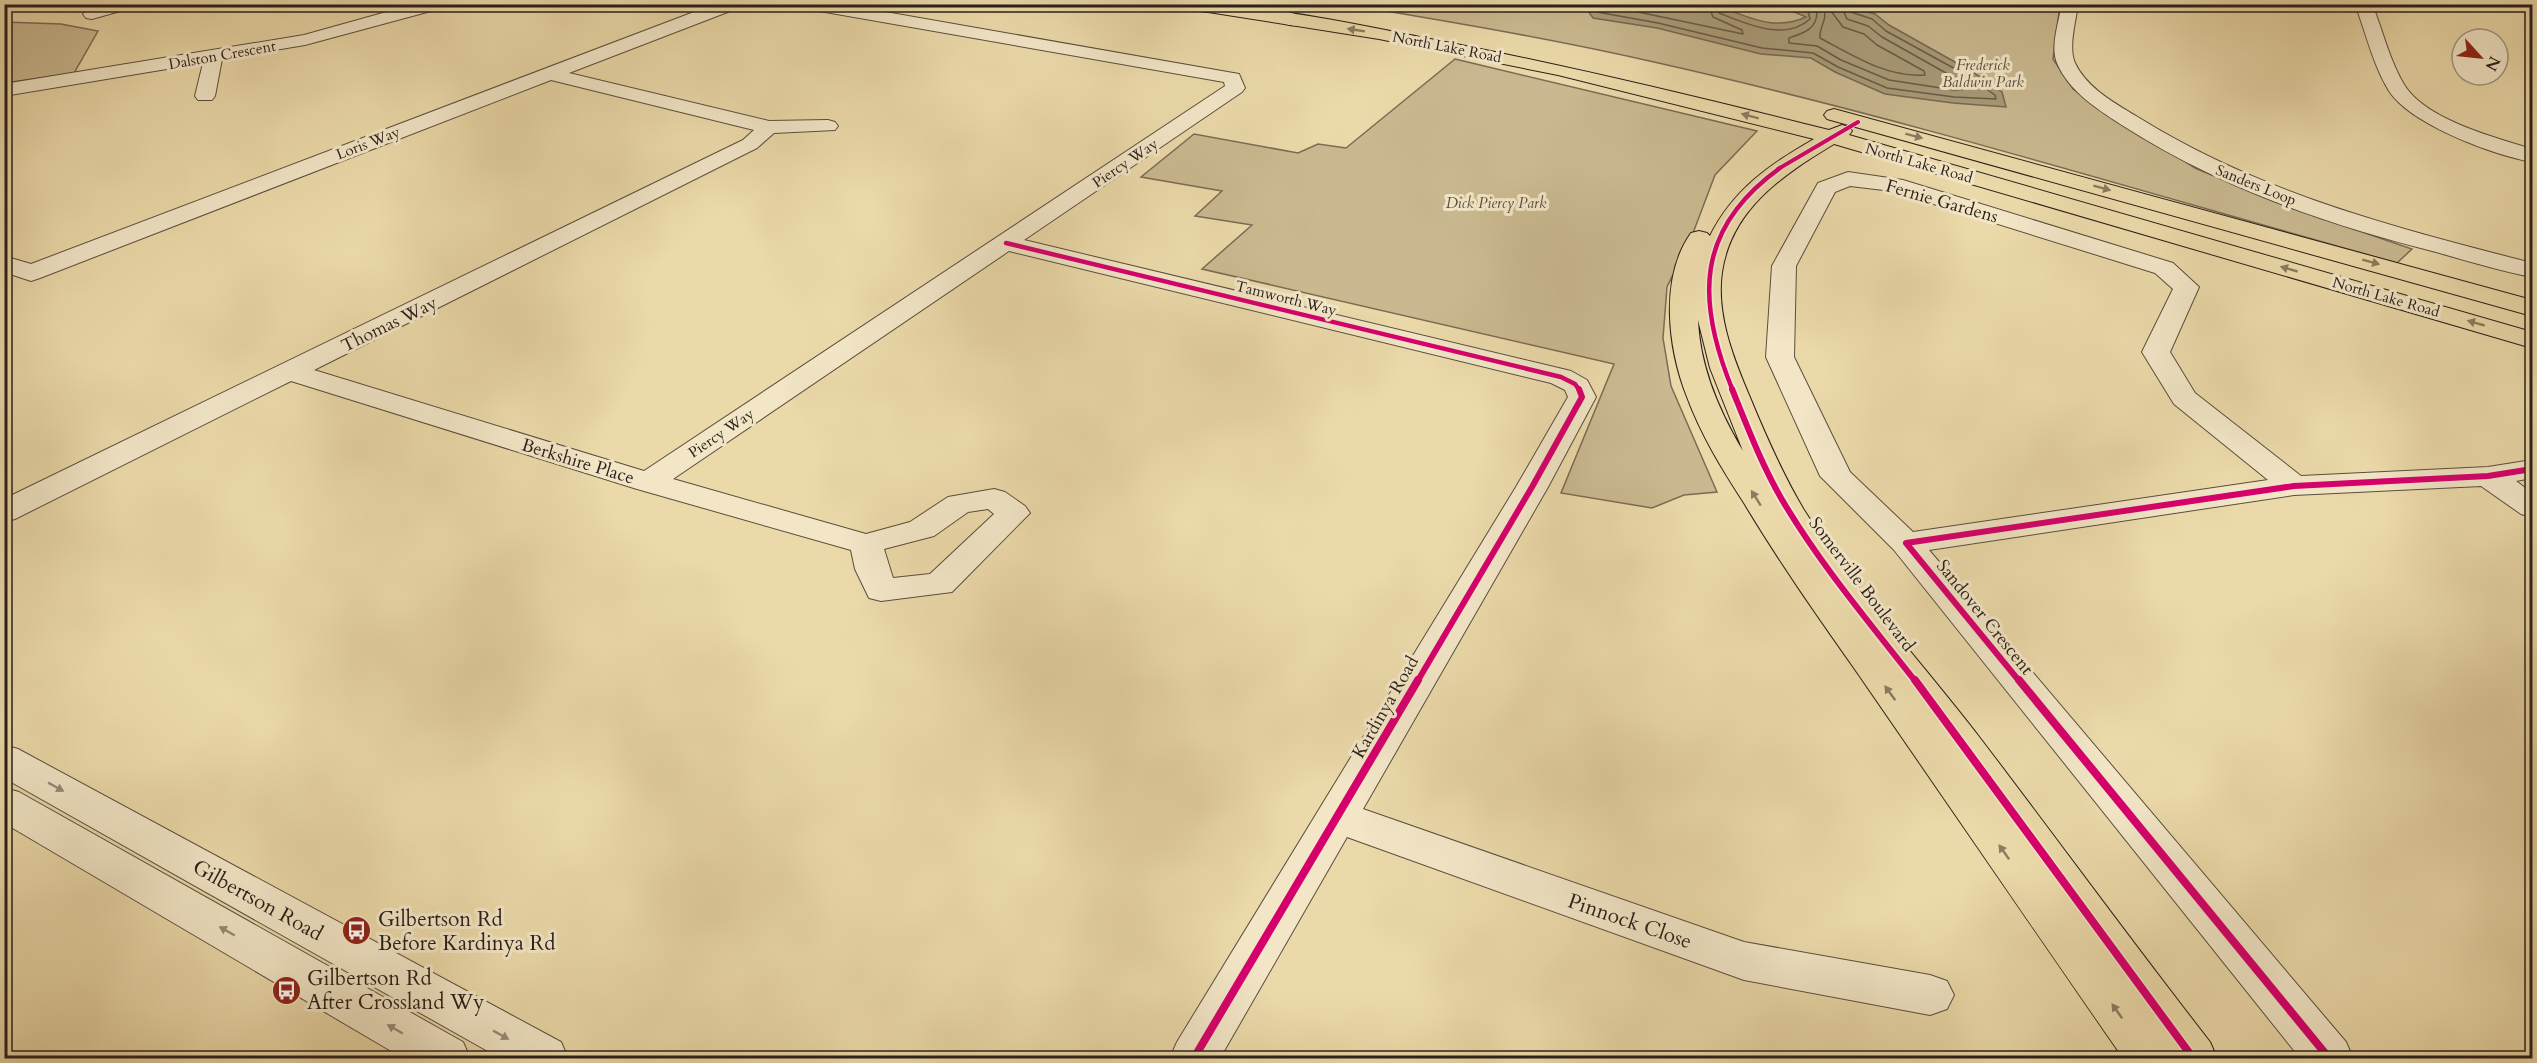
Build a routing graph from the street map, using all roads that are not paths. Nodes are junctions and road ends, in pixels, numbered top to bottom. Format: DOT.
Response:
graph roads {
  1 [pos="125,4"];
  2 [pos="436,4"];
  3 [pos="732,4"];
  4 [pos="808,4"];
  5 [pos="890,4"];
  6 [pos="1228,4"];
  7 [pos="1270,4"];
  8 [pos="2070,4"];
  9 [pos="2363,4"];
  10 [pos="1197,6"];
  11 [pos="1296,13"];
  12 [pos="92,14"];
  13 [pos="867,15"];
  14 [pos="1430,26"];
  15 [pos="213,57"];
  16 [pos="549,75"];
  17 [pos="4,90"];
  18 [pos="205,96"];
  19 [pos="828,126"];
  20 [pos="769,127"];
  21 [pos="1824,129"];
  22 [pos="2532,156"];
  23 [pos="1006,243"];
  24 [pos="2200,244"];
  25 [pos="4,263"];
  26 [pos="2532,270"];
  27 [pos="2532,308"];
  28 [pos="2532,340"];
  29 [pos="291,372"];
  30 [pos="1560,377"];
  31 [pos="2532,469"];
  32 [pos="2488,476"];
  33 [pos="648,482"];
  34 [pos="2294,486"];
  35 [pos="2532,507"];
  36 [pos="4,512"];
  37 [pos="1906,543"];
  38 [pos="866,544"];
  39 [pos="4,759"];
  40 [pos="4,803"];
  41 [pos="1338,817"];
  42 [pos="1930,995"];
  43 [pos="446,1059"];
  44 [pos="544,1059"];
  45 [pos="1194,1059"];
  46 [pos="2151,1059"];
  47 [pos="2193,1059"];
  48 [pos="2329,1059"];
  1 -- 12 [label="street"];
  2 -- 15 [label="street, Dalston Crescent"];
  3 -- 16 [label="street, Loris Way"];
  4 -- 13 [label="street, Piercy Way"];
  5 -- 13 [label="street"];
  6 -- 10 [label="street"];
  7 -- 11 [label="street"];
  8 -- 26 [label="street, Sanders Loop"];
  9 -- 22 [label="street"];
  10 -- 11 [label="main road, North Lake Road"];
  11 -- 14 [label="main road, North Lake Road"];
  21 -- 11 [label="main road, North Lake Road, one-way"];
  13 -- 23 [label="street, Piercy Way"];
  15 -- 17 [label="street, Dalston Crescent"];
  15 -- 18 [label="street"];
  16 -- 20 [label="street"];
  16 -- 25 [label="street, Loris Way"];
  19 -- 20 [label="street"];
  20 -- 29 [label="street, Thomas Way"];
  21 -- 24 [label="main road, North Lake Road"];
  21 -- 24 [label="main road"];
  21 -- 27 [label="main road, North Lake Road, one-way"];
  46 -- 21 [label="main road, Somerville Boulevard, one-way"];
  21 -- 47 [label="main road, Somerville Boulevard"];
  23 -- 30 [label="street, Tamworth Way"];
  23 -- 33 [label="street, Piercy Way"];
  28 -- 24 [label="main road, North Lake Road, one-way"];
  29 -- 33 [label="street, Berkshire Place"];
  29 -- 36 [label="street, Thomas Way"];
  30 -- 41 [label="street, Kardinya Road"];
  31 -- 32 [label="street, Sandover Crescent"];
  32 -- 34 [label="street, Sandover Crescent"];
  32 -- 35 [label="street"];
  33 -- 38 [label="street, Berkshire Place"];
  34 -- 37 [label="street, Sandover Crescent"];
  34 -- 37 [label="street, Fernie Gardens"];
  37 -- 48 [label="street, Sandover Crescent"];
  39 -- 44 [label="street, Gilbertson Road, one-way"];
  43 -- 40 [label="street, one-way"];
  41 -- 42 [label="street, Pinnock Close"];
  41 -- 45 [label="street, Kardinya Road"];
}
